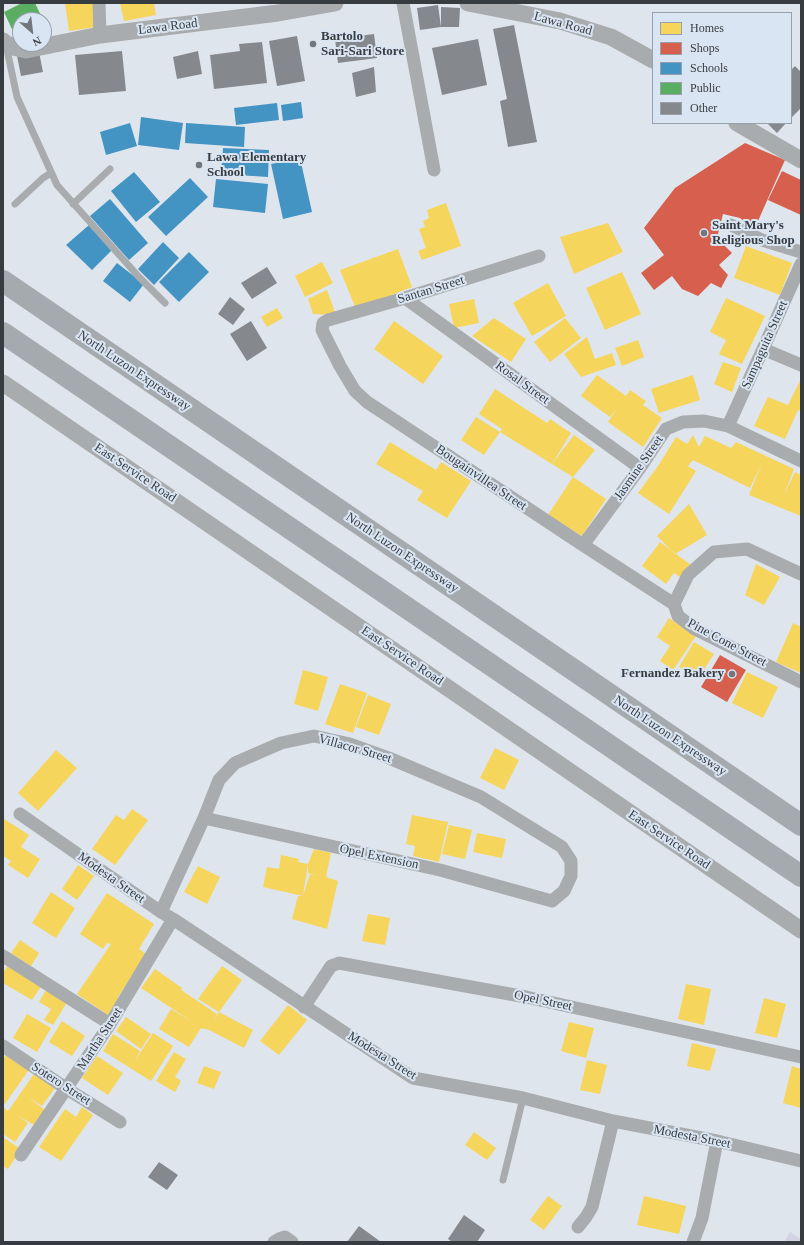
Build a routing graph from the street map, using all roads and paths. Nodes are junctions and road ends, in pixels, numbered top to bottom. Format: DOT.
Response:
graph roads {
  1 [pos="99,3"];
  2 [pos="335,3"];
  3 [pos="403,3"];
  4 [pos="468,3"];
  5 [pos="100,35"];
  6 [pos="4,42"];
  7 [pos="652,59"];
  8 [pos="739,124"];
  9 [pos="801,160"];
  10 [pos="110,169"];
  11 [pos="434,170"];
  12 [pos="51,173"];
  13 [pos="15,204"];
  14 [pos="73,204"];
  15 [pos="731,225"];
  16 [pos="801,252"];
  17 [pos="539,256"];
  18 [pos="801,264"];
  19 [pos="3,281"];
  20 [pos="405,298"];
  21 [pos="166,304"];
  22 [pos="323,323"];
  23 [pos="3,333"];
  24 [pos="764,349"];
  25 [pos="801,365"];
  26 [pos="3,383"];
  27 [pos="728,426"];
  28 [pos="801,461"];
  29 [pos="640,468"];
  30 [pos="583,545"];
  31 [pos="801,574"];
  32 [pos="674,604"];
  33 [pos="801,682"];
  34 [pos="20,814"];
  35 [pos="204,818"];
  36 [pos="801,825"];
  37 [pos="801,876"];
  38 [pos="552,901"];
  39 [pos="160,912"];
  40 [pos="173,919"];
  41 [pos="801,930"];
  42 [pos="3,956"];
  43 [pos="304,1007"];
  44 [pos="110,1024"];
  45 [pos="3,1046"];
  46 [pos="801,1057"];
  47 [pos="67,1089"];
  48 [pos="523,1098"];
  49 [pos="613,1121"];
  50 [pos="120,1122"];
  51 [pos="717,1141"];
  52 [pos="21,1155"];
  53 [pos="801,1161"];
  54 [pos="504,1180"];
  55 [pos="578,1226"];
  56 [pos="274,1242"];
  57 [pos="292,1242"];
  58 [pos="692,1242"];
  1 -- 5 [label="street"];
  2 -- 5 [label="street, Lawa Road"];
  3 -- 11 [label="street"];
  4 -- 7 [label="street, Lawa Road"];
  5 -- 6 [label="street, Lawa Road"];
  6 -- 12 [label="lane"];
  8 -- 9 [label="street"];
  10 -- 14 [label="lane"];
  12 -- 13 [label="lane"];
  12 -- 14 [label="lane"];
  14 -- 21 [label="lane"];
  15 -- 16 [label="street"];
  17 -- 20 [label="street, Santan Street"];
  18 -- 24 [label="street, Sampaguita Street"];
  19 -- 36 [label="highway, North Luzon Expressway"];
  20 -- 22 [label="street, Santan Street"];
  20 -- 29 [label="street, Rosal Street"];
  22 -- 30 [label="street, Bougainvillea Street"];
  23 -- 37 [label="highway"];
  24 -- 25 [label="street"];
  24 -- 27 [label="street, Sampaguita Street"];
  26 -- 41 [label="street, East Service Road"];
  27 -- 28 [label="street, Jasmine Street"];
  27 -- 29 [label="street, Jasmine Street"];
  29 -- 30 [label="street, Jasmine Street"];
  30 -- 32 [label="street, Bougainvillea Street"];
  31 -- 32 [label="street"];
  32 -- 33 [label="street, Pine Cone Street"];
  34 -- 39 [label="street, Modesta Street"];
  35 -- 38 [label="street, Opel Extension"];
  35 -- 38 [label="street, Villacor Street"];
  35 -- 39 [label="street, Villacor Street"];
  39 -- 40 [label="street, Modesta Street"];
  40 -- 43 [label="street, Modesta Street"];
  40 -- 44 [label="street, Martha Street"];
  42 -- 44 [label="street"];
  43 -- 46 [label="street, Opel Street"];
  43 -- 48 [label="street, Modesta Street"];
  44 -- 47 [label="street, Martha Street"];
  45 -- 47 [label="street, Sotero Street"];
  47 -- 50 [label="street, Sotero Street"];
  47 -- 52 [label="street, Martha Street"];
  48 -- 49 [label="street, Modesta Street"];
  48 -- 54 [label="lane"];
  49 -- 51 [label="street, Modesta Street"];
  49 -- 55 [label="street"];
  51 -- 53 [label="street, Modesta Street"];
  51 -- 58 [label="street"];
  56 -- 57 [label="street"];
}
